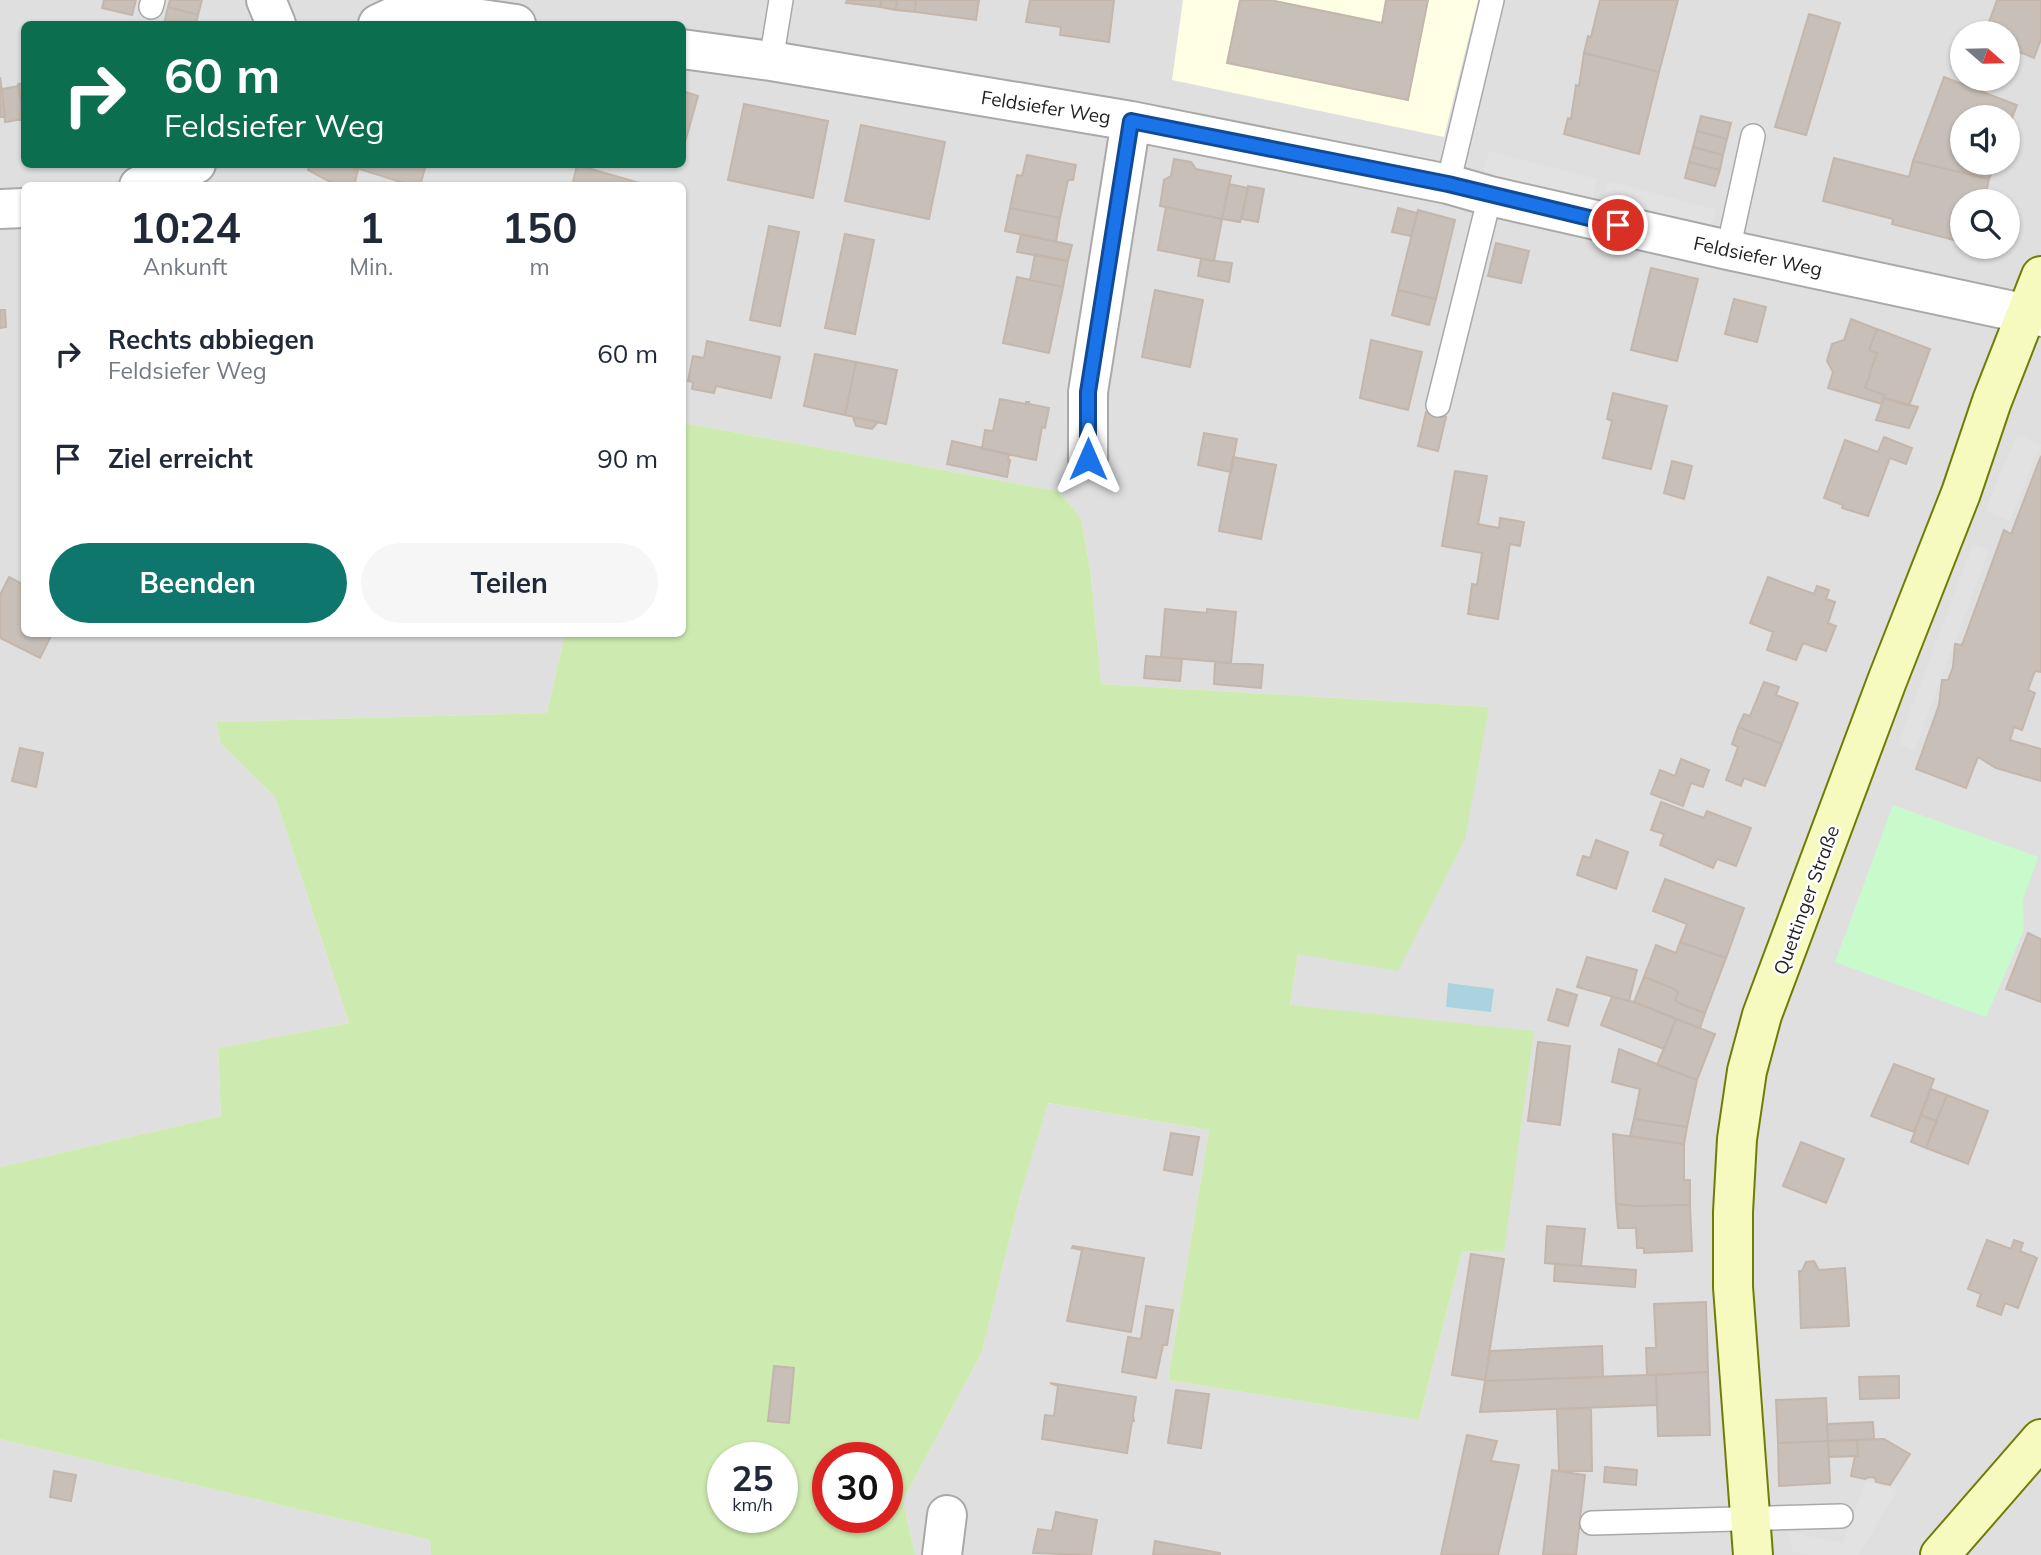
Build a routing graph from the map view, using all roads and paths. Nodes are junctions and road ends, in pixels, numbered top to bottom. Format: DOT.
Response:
graph roads {
  1 [pos="266,0"];
  2 [pos="781,0"];
  3 [pos="1492,0"];
  4 [pos="275,21"];
  5 [pos="384,21"];
  6 [pos="495,21"];
  7 [pos="686,50"];
  8 [pos="771,61"];
  9 [pos="1131,121"];
  10 [pos="1753,136"];
  11 [pos="186,168"];
  12 [pos="150,182"];
  13 [pos="1448,184"];
  14 [pos="1490,196"];
  15 [pos="21,208"];
  16 [pos="0,209"];
  17 [pos="1728,250"];
  18 [pos="2041,276"];
  19 [pos="2034,315"];
  20 [pos="1438,405"];
  21 [pos="1088,459"];
  22 [pos="2041,1439"];
  23 [pos="947,1515"];
  24 [pos="1842,1516"];
  25 [pos="1592,1523"];
  26 [pos="1752,1537"];
  27 [pos="942,1555"];
  28 [pos="1940,1555"];
  1 -- 4 [label="street"];
  2 -- 8 [label="lane"];
  3 -- 13 [label="lane"];
  5 -- 6 [label="street"];
  7 -- 8 [label="street, Feldsiefer Weg"];
  8 -- 9 [label="street, Feldsiefer Weg"];
  9 -- 13 [label="street, Feldsiefer Weg"];
  9 -- 21 [label="street"];
  10 -- 17 [label="lane"];
  11 -- 12 [label="street"];
  13 -- 14 [label="street, Feldsiefer Weg"];
  14 -- 17 [label="street, Feldsiefer Weg"];
  14 -- 20 [label="lane"];
  15 -- 16 [label="street"];
  17 -- 19 [label="street, Feldsiefer Weg"];
  18 -- 19 [label="street, Quettinger Straße"];
  19 -- 26 [label="street, Quettinger Straße"];
  22 -- 28 [label="street"];
  23 -- 27 [label="street"];
  24 -- 26 [label="lane"];
  25 -- 26 [label="lane"];
}
